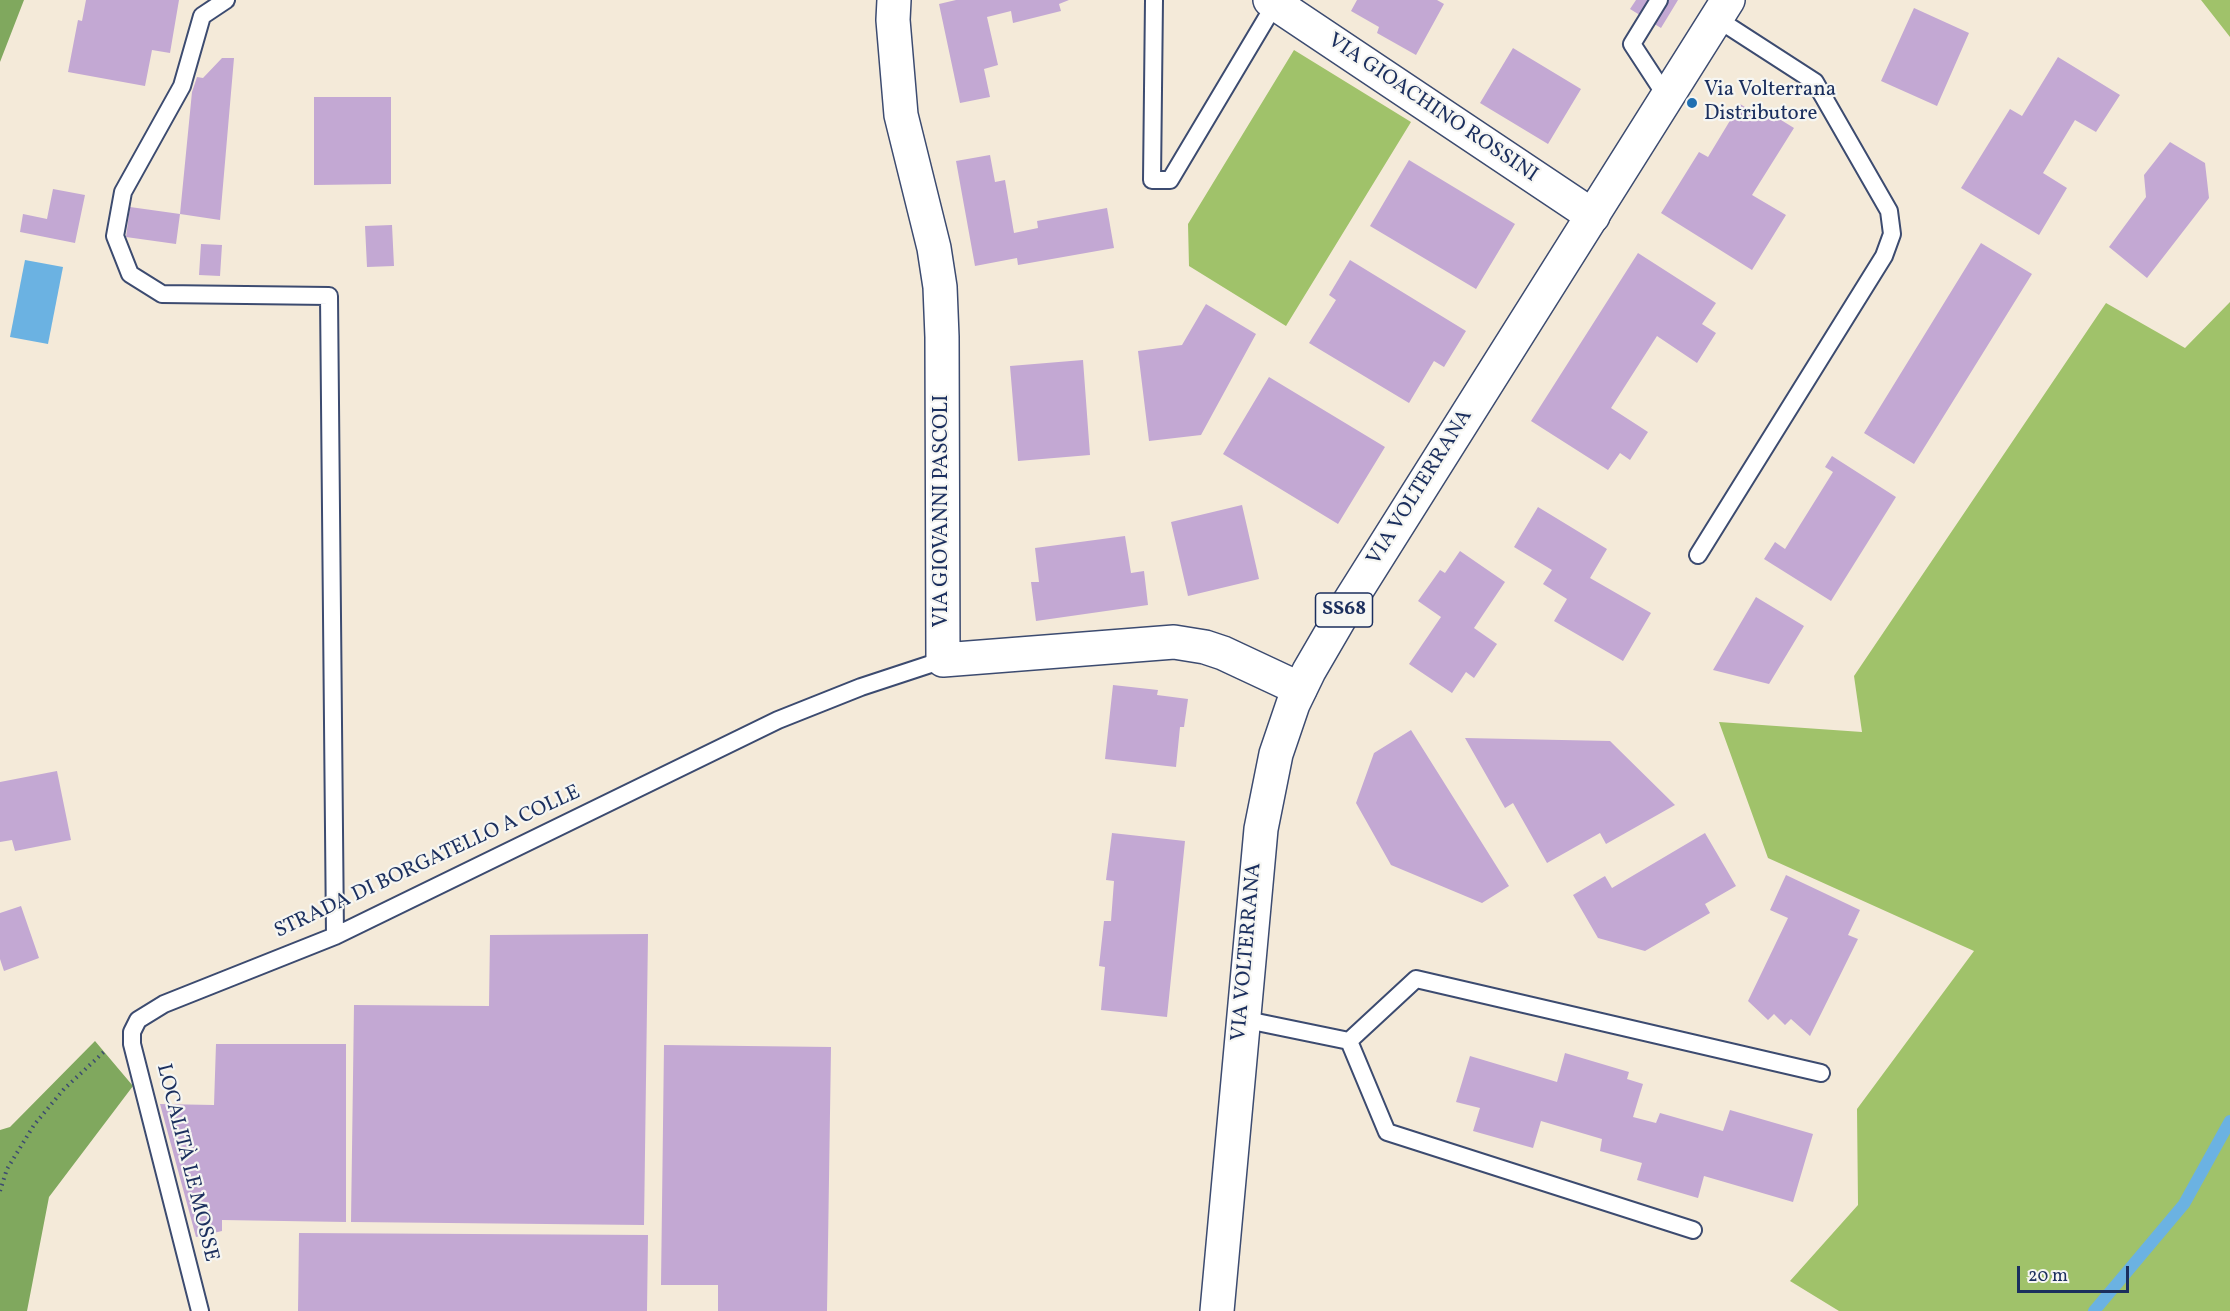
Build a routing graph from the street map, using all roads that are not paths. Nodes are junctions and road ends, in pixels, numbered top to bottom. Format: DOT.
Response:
graph roads {
  1 [pos="226,0"];
  2 [pos="894,0"];
  3 [pos="1154,0"];
  4 [pos="1659,0"];
  5 [pos="1274,1"];
  6 [pos="1722,9"];
  7 [pos="1666,96"];
  8 [pos="1593,216"];
  9 [pos="1698,555"];
  10 [pos="943,660"];
  11 [pos="1300,689"];
  12 [pos="335,936"];
  13 [pos="1242,1019"];
  14 [pos="133,1026"];
  15 [pos="1349,1041"];
  16 [pos="1821,1073"];
  17 [pos="1693,1230"];
  18 [pos="200,1311"];
  19 [pos="1217,1311"];
  1 -- 12 [label="lane"];
  2 -- 10 [label="main road, VIA GIOVANNI PASCOLI"];
  3 -- 5 [label="lane"];
  4 -- 7 [label="lane"];
  5 -- 8 [label="main road, VIA GIOACHINO ROSSINI"];
  6 -- 7 [label="main road, VIA VOLTERRANA / SS68"];
  6 -- 9 [label="lane"];
  7 -- 8 [label="main road, VIA VOLTERRANA / SS68"];
  8 -- 11 [label="main road, VIA VOLTERRANA / SS68"];
  10 -- 11 [label="main road"];
  10 -- 12 [label="lane, STRADA DI BORGATELLO A COLLE"];
  11 -- 13 [label="main road, VIA VOLTERRANA / SS68"];
  12 -- 14 [label="lane, STRADA DI BORGATELLO A COLLE"];
  13 -- 15 [label="lane"];
  13 -- 19 [label="main road, VIA VOLTERRANA / SS68"];
  14 -- 18 [label="lane, LOCALITÀ LE MOSSE"];
  15 -- 16 [label="lane"];
  15 -- 17 [label="lane"];
}
